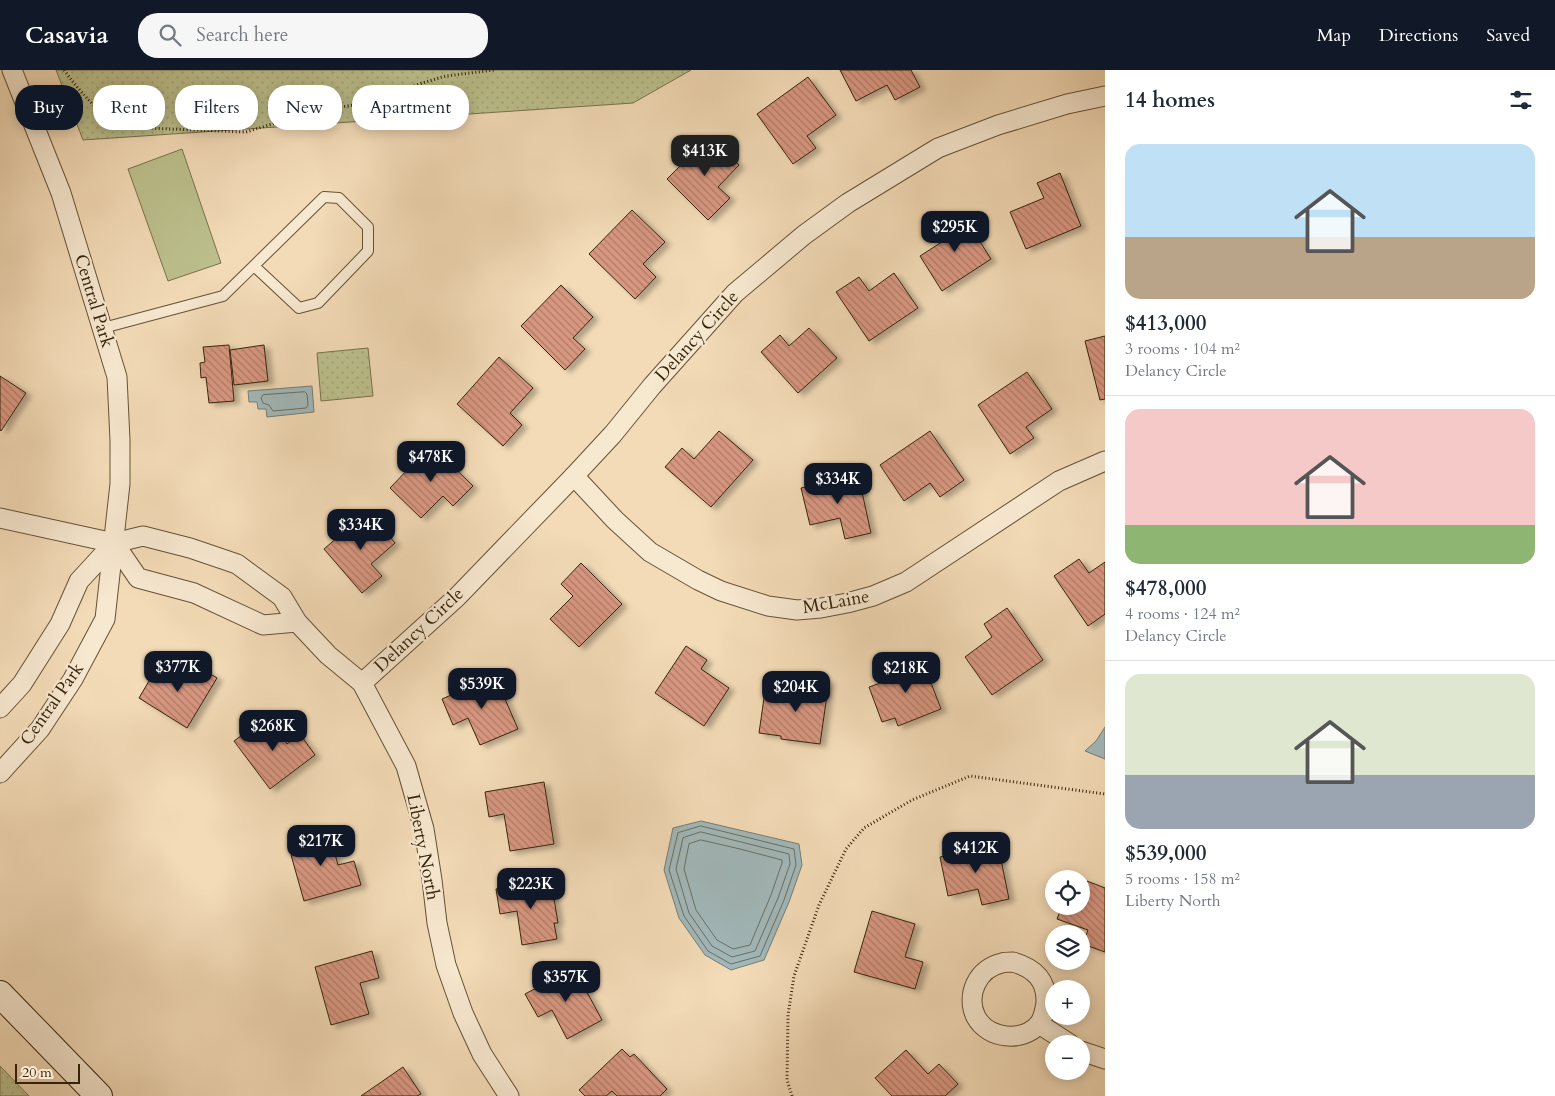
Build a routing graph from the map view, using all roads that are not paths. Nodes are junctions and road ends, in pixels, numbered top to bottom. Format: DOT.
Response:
graph roads {
  1 [pos="12,70"];
  2 [pos="1105,96"];
  3 [pos="254,266"];
  4 [pos="103,328"];
  5 [pos="1105,462"];
  6 [pos="574,476"];
  7 [pos="0,518"];
  8 [pos="114,543"];
  9 [pos="297,622"];
  10 [pos="362,683"];
  11 [pos="0,708"];
  12 [pos="0,773"];
  13 [pos="0,994"];
  14 [pos="1039,1024"];
  15 [pos="1056,1035"];
  16 [pos="1090,1054"];
  17 [pos="1105,1059"];
  18 [pos="99,1096"];
  19 [pos="509,1096"];
  1 -- 4 [label="street, Central Park"];
  2 -- 6 [label="street, Delancy Circle"];
  3 -- 3 [label="lane"];
  3 -- 4 [label="lane"];
  4 -- 8 [label="street, Central Park"];
  5 -- 6 [label="street, McLaine"];
  6 -- 10 [label="street, Delancy Circle"];
  7 -- 8 [label="street"];
  8 -- 9 [label="street"];
  8 -- 9 [label="street, Liberty North"];
  8 -- 11 [label="street, Central Park"];
  8 -- 12 [label="street, Central Park"];
  9 -- 10 [label="street, Liberty North"];
  10 -- 19 [label="street, Liberty North"];
  13 -- 18 [label="street"];
  14 -- 15 [label="street"];
  16 -- 17 [label="street"];
}
